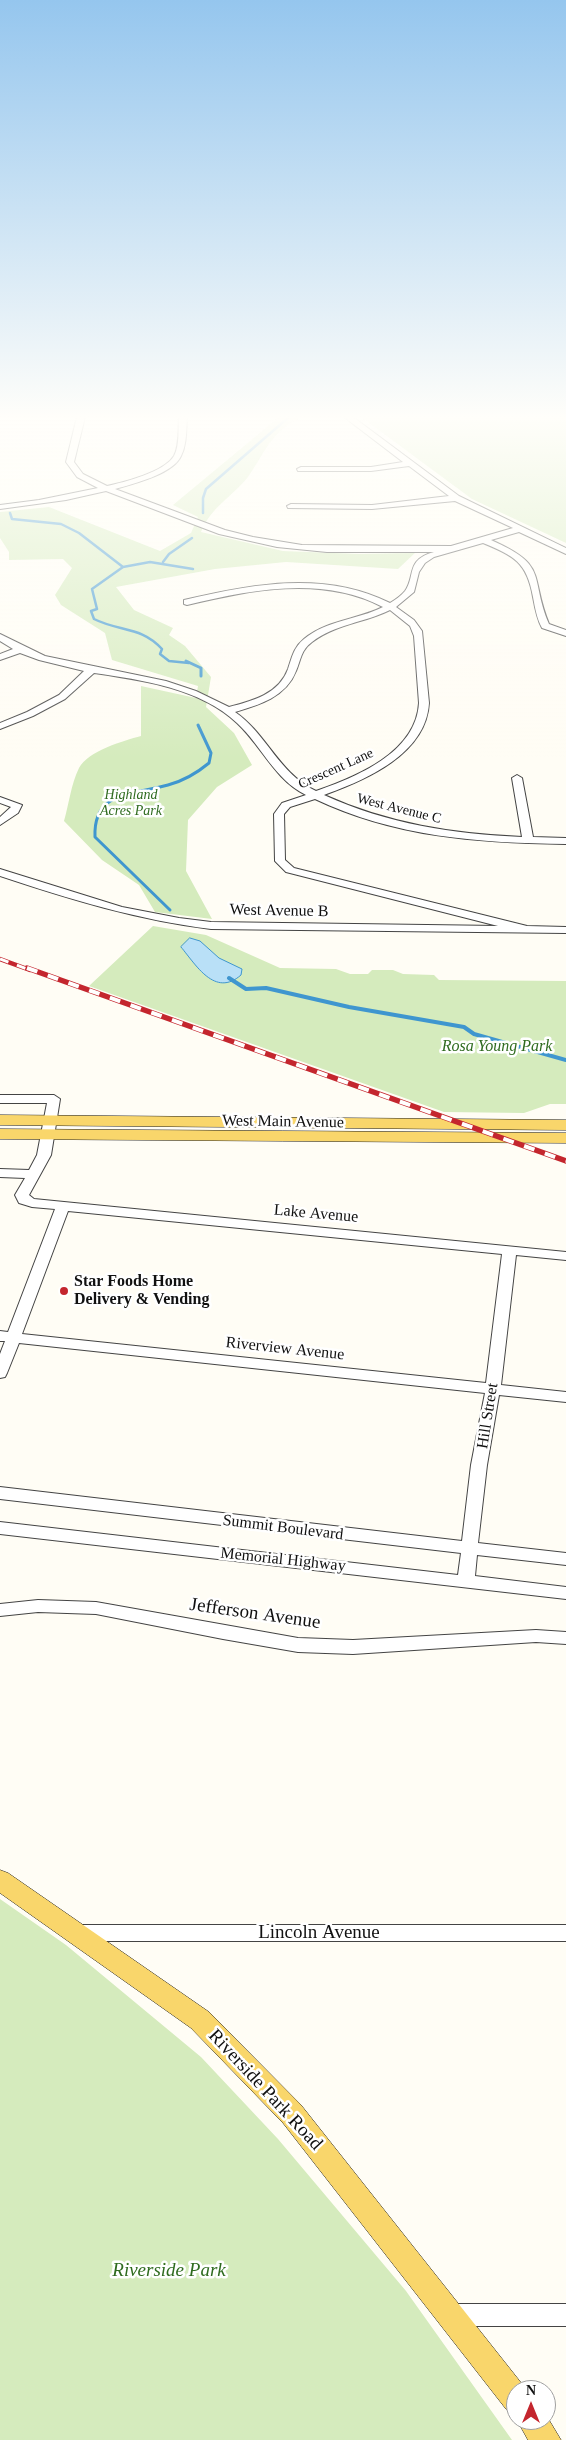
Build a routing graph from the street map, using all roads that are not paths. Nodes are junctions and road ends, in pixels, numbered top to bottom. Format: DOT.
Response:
graph roads {
  1 [pos="220,531"];
  2 [pos="514,531"];
  3 [pos="524,531"];
  4 [pos="484,540"];
  5 [pos="451,549"];
  6 [pos="566,552"];
  7 [pos="187,602"];
  8 [pos="390,607"];
  9 [pos="566,633"];
  10 [pos="0,637"];
  11 [pos="21,650"];
  12 [pos="0,657"];
  13 [pos="92,669"];
  14 [pos="227,711"];
  15 [pos="0,726"];
  16 [pos="517,778"];
  17 [pos="315,795"];
  18 [pos="0,800"];
  19 [pos="0,822"];
  20 [pos="528,840"];
  21 [pos="566,841"];
  22 [pos="0,872"];
  23 [pos="528,930"];
  24 [pos="566,930"];
  25 [pos="0,1099"];
  26 [pos="0,1120"];
  27 [pos="566,1125"];
  28 [pos="50,1127"];
  29 [pos="0,1134"];
  30 [pos="566,1138"];
  31 [pos="0,1174"];
  32 [pos="32,1174"];
  33 [pos="63,1207"];
  34 [pos="510,1250"];
  35 [pos="566,1256"];
  36 [pos="7,1337"];
  37 [pos="0,1373"];
  38 [pos="493,1389"];
  39 [pos="566,1397"];
  40 [pos="0,1493"];
  41 [pos="0,1528"];
  42 [pos="471,1549"];
  43 [pos="566,1559"];
  44 [pos="466,1581"];
  45 [pos="566,1593"];
  46 [pos="0,1610"];
  47 [pos="566,1638"];
  48 [pos="0,1880"];
  49 [pos="73,1932"];
  50 [pos="566,1933"];
  51 [pos="452,2315"];
  52 [pos="566,2315"];
  53 [pos="506,2386"];
  1 -- 5 [label="street"];
  2 -- 4 [label="street"];
  3 -- 6 [label="street"];
  4 -- 5 [label="street"];
  4 -- 9 [label="street"];
  5 -- 8 [label="street"];
  7 -- 8 [label="street, Crescent Lane"];
  8 -- 14 [label="street"];
  8 -- 17 [label="street, Crescent Lane"];
  10 -- 11 [label="street, West Avenue C"];
  11 -- 12 [label="street"];
  11 -- 13 [label="street, West Avenue C"];
  13 -- 14 [label="street, West Avenue C"];
  13 -- 15 [label="street"];
  14 -- 17 [label="street, West Avenue C"];
  16 -- 20 [label="street"];
  17 -- 20 [label="street, West Avenue C"];
  17 -- 23 [label="street, Crescent Lane"];
  18 -- 19 [label="street"];
  20 -- 21 [label="street, West Avenue C"];
  22 -- 23 [label="street, West Avenue B"];
  23 -- 24 [label="street, West Avenue B"];
  25 -- 28 [label="street"];
  26 -- 28 [label="main road, West Main Avenue"];
  27 -- 28 [label="main road, West Main Avenue"];
  28 -- 29 [label="main road, West Main Avenue"];
  28 -- 30 [label="main road, West Main Avenue"];
  28 -- 32 [label="street"];
  31 -- 32 [label="street"];
  32 -- 33 [label="street, Lake Avenue"];
  33 -- 34 [label="street, Lake Avenue"];
  33 -- 36 [label="street"];
  34 -- 35 [label="street, Lake Avenue"];
  34 -- 38 [label="street, Hill Street"];
  36 -- 37 [label="street"];
  36 -- 38 [label="street, Riverview Avenue"];
  38 -- 39 [label="street, Riverview Avenue"];
  38 -- 42 [label="street, Hill Street"];
  40 -- 42 [label="street, Summit Boulevard"];
  41 -- 44 [label="street, Memorial Highway"];
  42 -- 43 [label="street, Summit Boulevard"];
  42 -- 44 [label="street, Hill Street"];
  44 -- 45 [label="street, Memorial Highway"];
  46 -- 47 [label="street, Jefferson Avenue"];
  48 -- 49 [label="main road, Riverside Park Road"];
  49 -- 50 [label="street, Lincoln Avenue"];
  49 -- 51 [label="main road, Riverside Park Road"];
  51 -- 52 [label="street"];
  51 -- 53 [label="main road, Riverside Park Road"];
}
